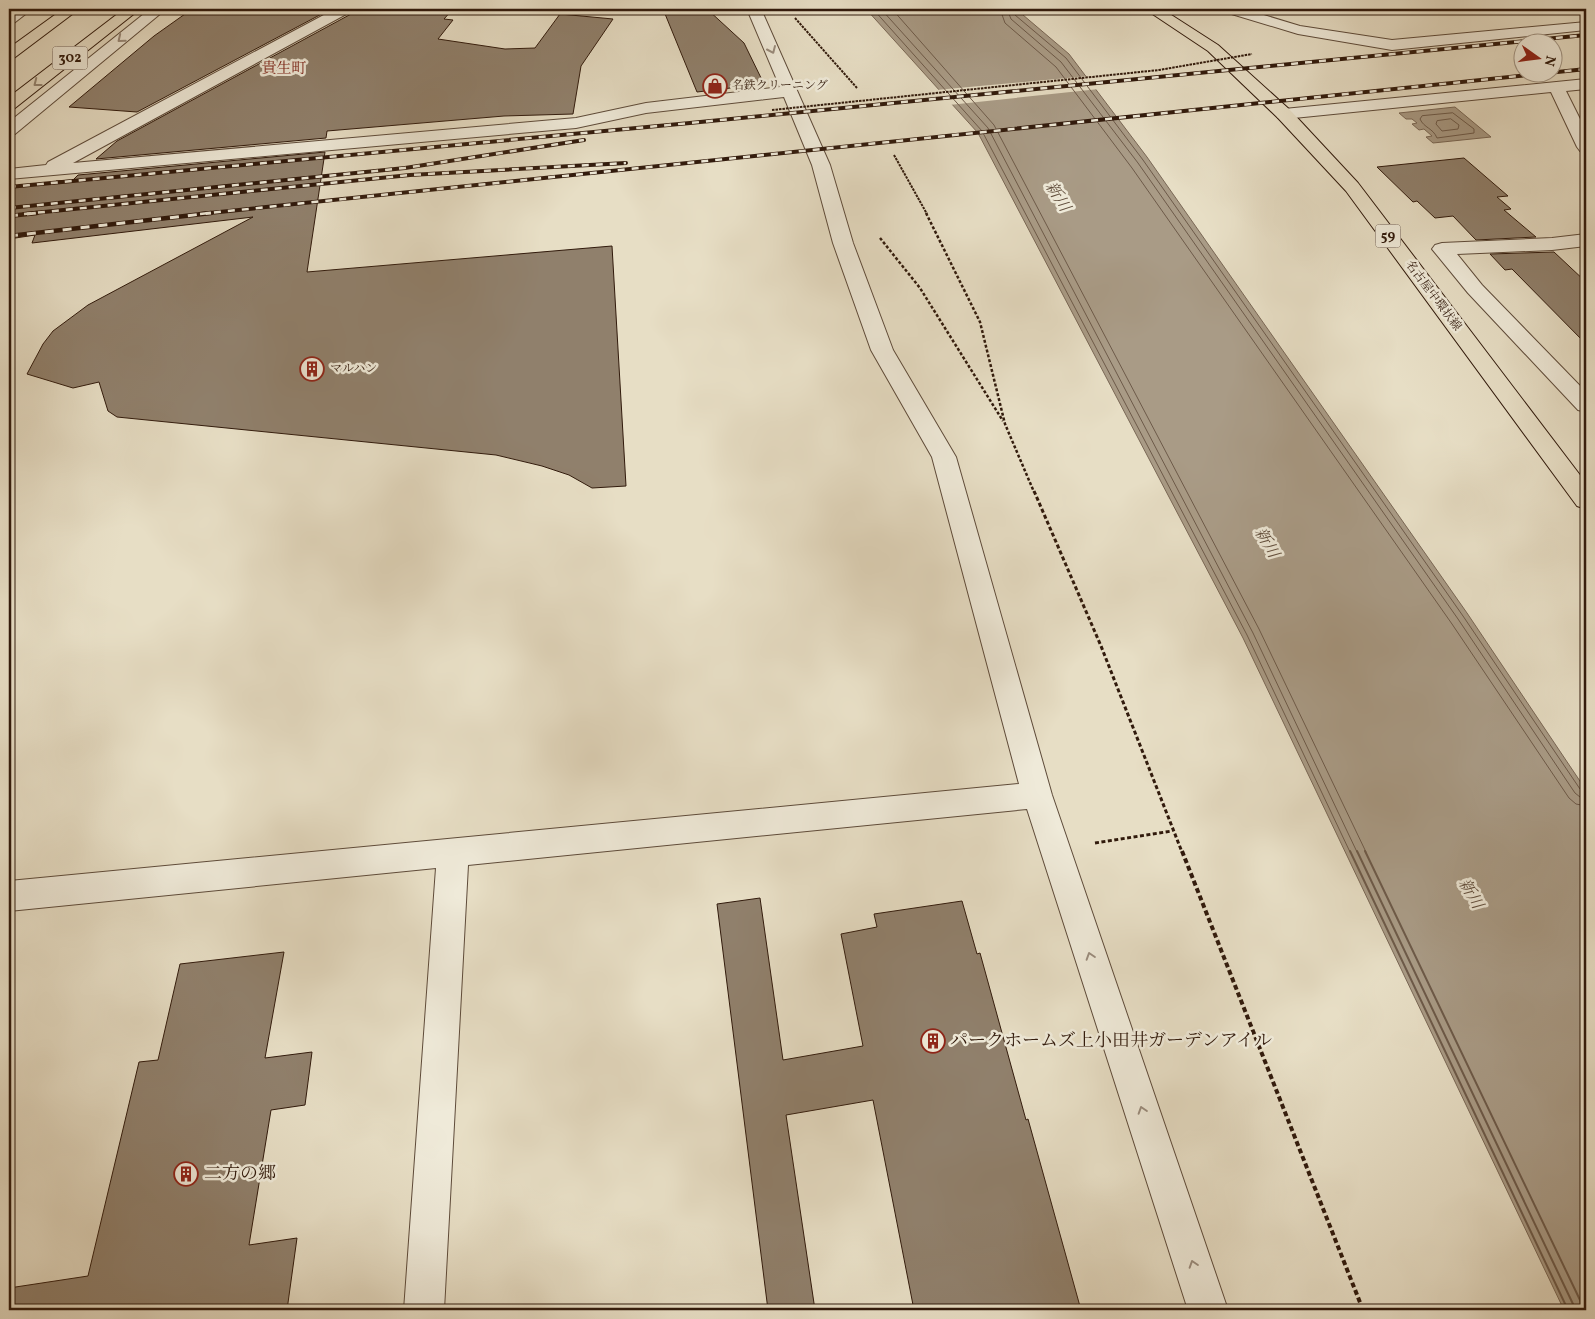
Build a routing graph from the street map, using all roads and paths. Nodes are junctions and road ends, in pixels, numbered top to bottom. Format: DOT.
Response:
graph roads {
  1 [pos="25,9"];
  2 [pos="51,9"];
  3 [pos="72,9"];
  4 [pos="112,9"];
  5 [pos="159,9"];
  6 [pos="345,9"];
  7 [pos="754,9"];
  8 [pos="1152,9"];
  9 [pos="1230,9"];
  10 [pos="132,10"];
  11 [pos="1574,14"];
  12 [pos="792,15"];
  13 [pos="9,20"];
  14 [pos="1586,25"];
  15 [pos="9,39"];
  16 [pos="1252,54"];
  17 [pos="9,55"];
  18 [pos="1586,84"];
  19 [pos="9,87"];
  20 [pos="1556,87"];
  21 [pos="857,88"];
  22 [pos="790,90"];
  23 [pos="9,105"];
  24 [pos="772,110"];
  25 [pos="1284,114"];
  26 [pos="9,130"];
  27 [pos="1586,147"];
  28 [pos="894,155"];
  29 [pos="44,171"];
  30 [pos="9,174"];
  31 [pos="878,235"];
  32 [pos="1586,240"];
  33 [pos="1586,405"];
  34 [pos="1005,424"];
  35 [pos="1586,500"];
  36 [pos="1037,795"];
  37 [pos="1172,830"];
  38 [pos="1055,849"];
  39 [pos="453,852"];
  40 [pos="9,896"];
  41 [pos="424,1310"];
  42 [pos="1208,1310"];
  43 [pos="1363,1310"];
  1 -- 13 [label="street"];
  2 -- 15 [label="main road"];
  3 -- 17 [label="main road"];
  4 -- 19 [label="main road"];
  5 -- 26 [label="street, one-way"];
  6 -- 29 [label="street"];
  7 -- 22 [label="street, one-way"];
  8 -- 25 [label="main road, 名古屋中環状線 / 59"];
  9 -- 14 [label="street"];
  10 -- 23 [label="main road, 302, one-way"];
  11 -- 14 [label="street"];
  12 -- 21 [label="path"];
  16 -- 24 [label="path, bridge"];
  18 -- 20 [label="street"];
  20 -- 25 [label="street"];
  20 -- 27 [label="street"];
  22 -- 29 [label="street"];
  22 -- 36 [label="street"];
  25 -- 35 [label="main road, 名古屋中環状線 / 59"];
  28 -- 34 [label="path"];
  29 -- 30 [label="street"];
  31 -- 34 [label="path"];
  32 -- 33 [label="street"];
  34 -- 37 [label="path"];
  36 -- 38 [label="street"];
  36 -- 39 [label="street"];
  37 -- 38 [label="path"];
  37 -- 43 [label="path"];
  42 -- 38 [label="street, one-way"];
  39 -- 40 [label="street"];
  39 -- 41 [label="street"];
}
